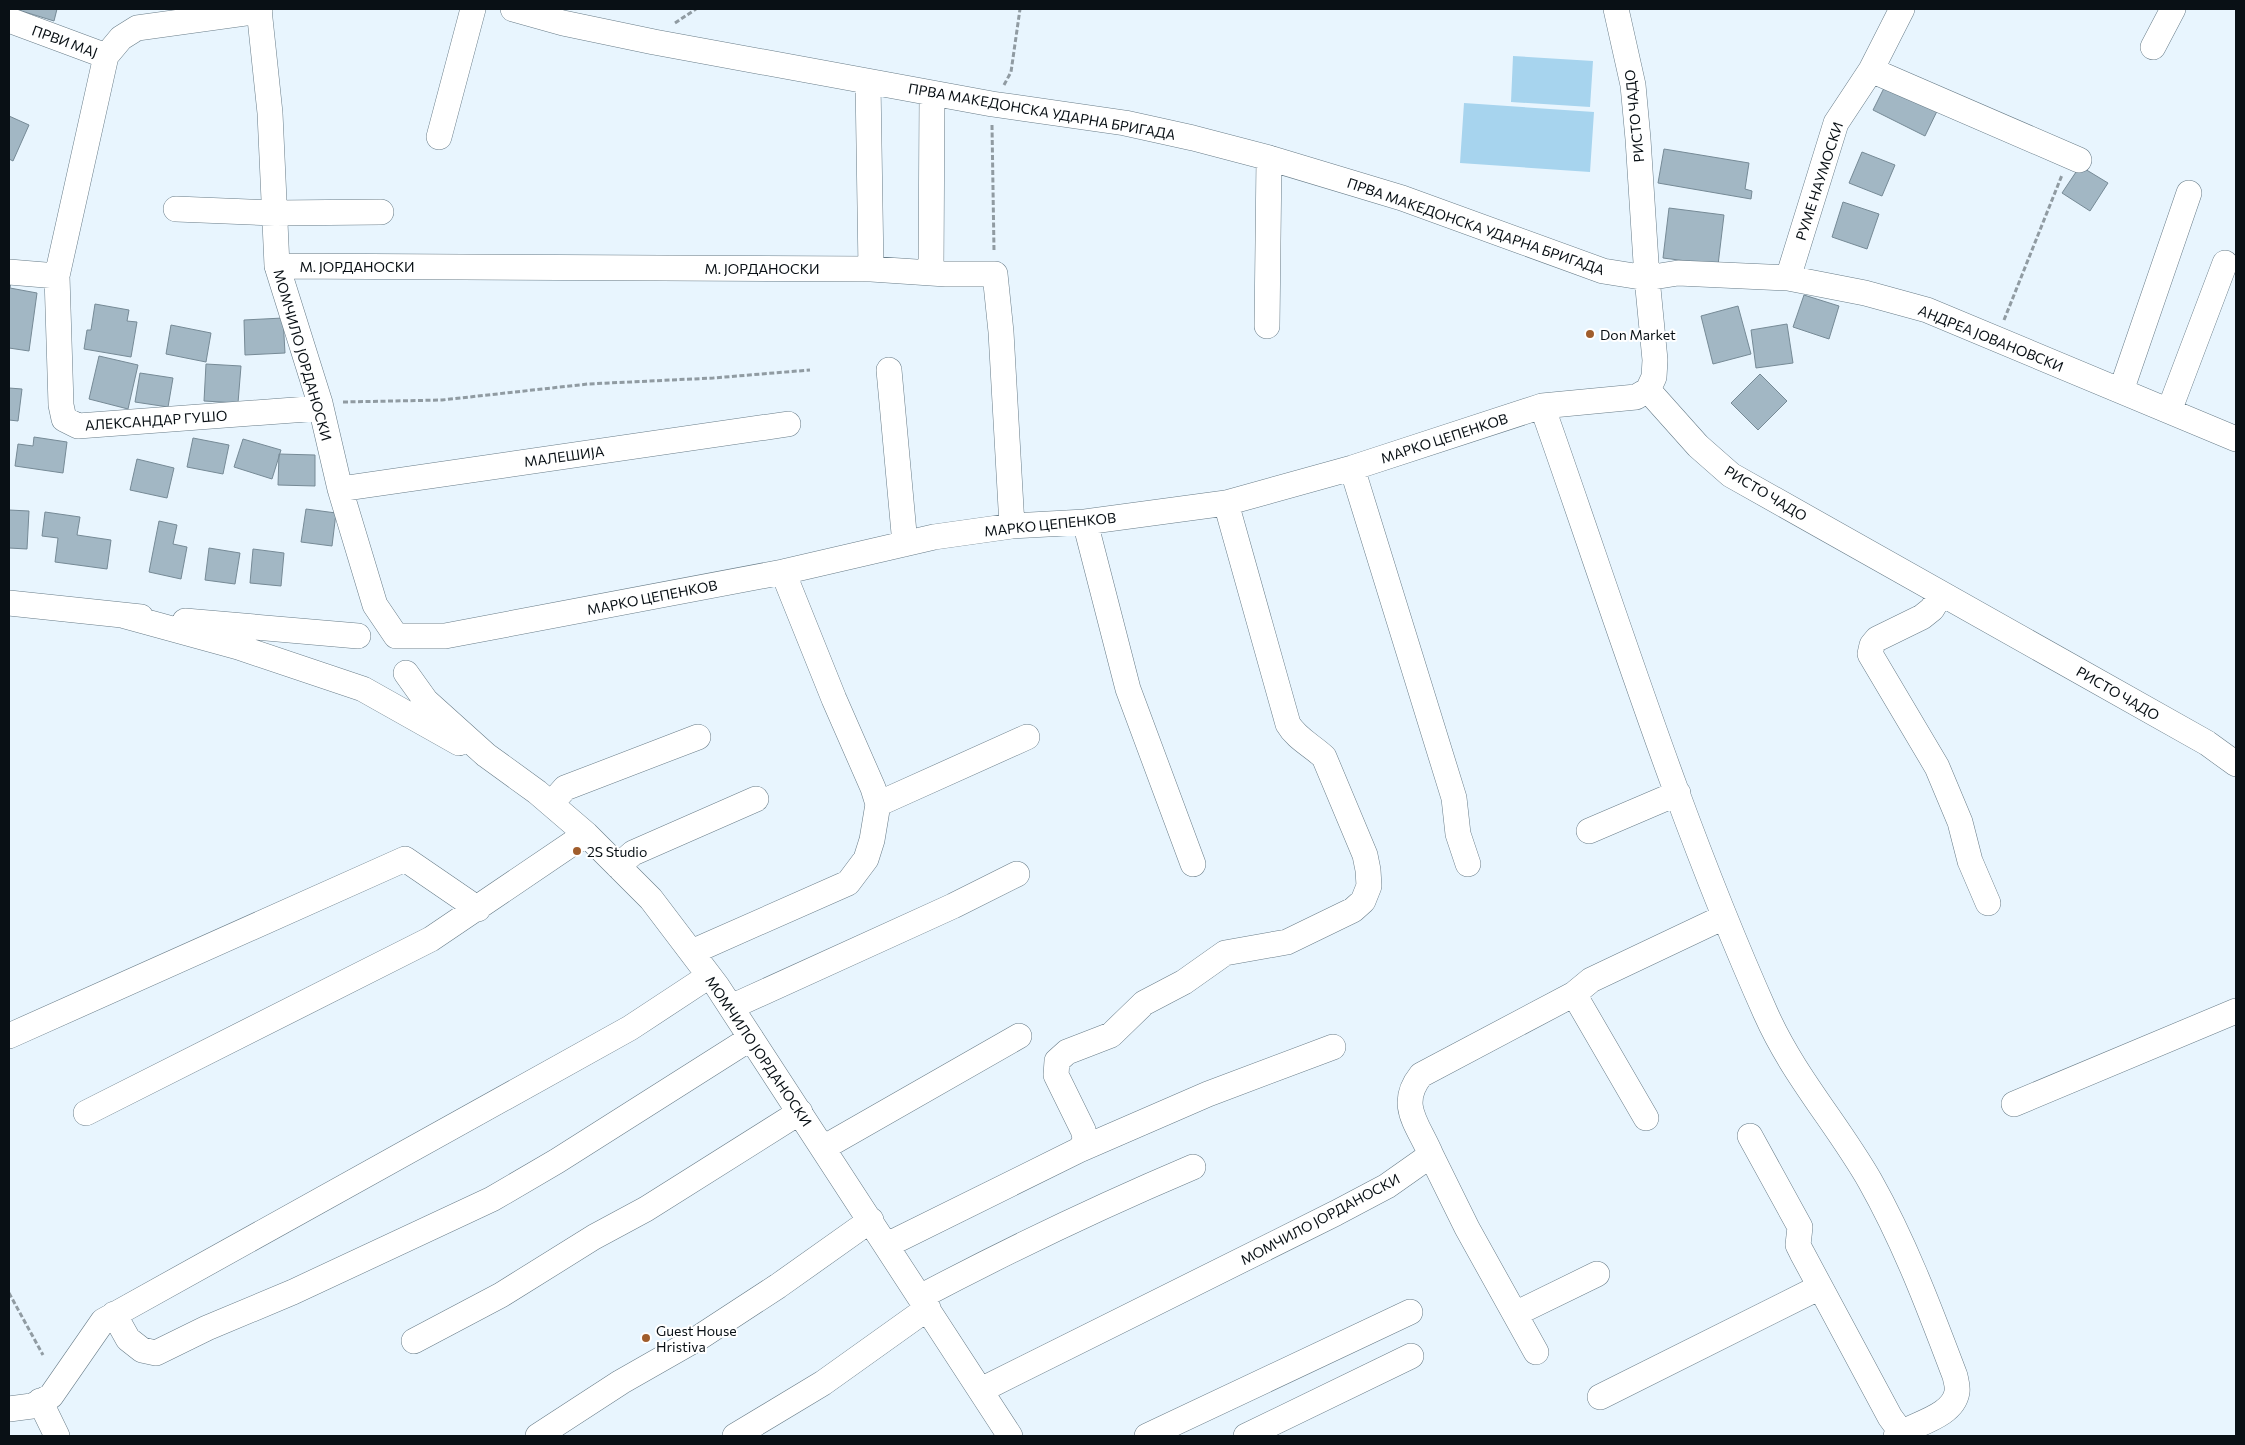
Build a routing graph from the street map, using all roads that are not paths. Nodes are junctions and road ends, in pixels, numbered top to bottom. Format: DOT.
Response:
graph roads {
  1 [pos="473,9"];
  2 [pos="513,9"];
  3 [pos="1616,9"];
  4 [pos="1902,9"];
  5 [pos="2173,9"];
  6 [pos="259,10"];
  7 [pos="9,20"];
  8 [pos="2153,47"];
  9 [pos="106,56"];
  10 [pos="1871,70"];
  11 [pos="868,82"];
  12 [pos="932,93"];
  13 [pos="439,137"];
  14 [pos="1269,158"];
  15 [pos="2074,158"];
  16 [pos="2189,193"];
  17 [pos="176,209"];
  18 [pos="381,212"];
  19 [pos="275,213"];
  20 [pos="2225,263"];
  21 [pos="276,266"];
  22 [pos="871,269"];
  23 [pos="9,272"];
  24 [pos="931,273"];
  25 [pos="57,276"];
  26 [pos="1647,278"];
  27 [pos="1788,278"];
  28 [pos="1268,326"];
  29 [pos="889,370"];
  30 [pos="1648,390"];
  31 [pos="2121,391"];
  32 [pos="321,405"];
  33 [pos="1542,406"];
  34 [pos="2169,412"];
  35 [pos="788,424"];
  36 [pos="2236,439"];
  37 [pos="1352,468"];
  38 [pos="340,489"];
  39 [pos="1226,503"];
  40 [pos="1085,522"];
  41 [pos="1012,526"];
  42 [pos="905,544"];
  43 [pos="782,572"];
  44 [pos="1940,594"];
  45 [pos="9,603"];
  46 [pos="375,605"];
  47 [pos="125,616"];
  48 [pos="362,633"];
  49 [pos="396,636"];
  50 [pos="445,636"];
  51 [pos="407,668"];
  52 [pos="363,689"];
  53 [pos="698,737"];
  54 [pos="1027,737"];
  55 [pos="486,755"];
  56 [pos="2236,764"];
  57 [pos="1678,793"];
  58 [pos="756,799"];
  59 [pos="551,804"];
  60 [pos="878,804"];
  61 [pos="1589,831"];
  62 [pos="586,834"];
  63 [pos="1193,864"];
  64 [pos="1468,864"];
  65 [pos="618,866"];
  66 [pos="1017,874"];
  67 [pos="1988,903"];
  68 [pos="478,909"];
  69 [pos="1724,917"];
  70 [pos="692,954"];
  71 [pos="709,976"];
  72 [pos="1574,994"];
  73 [pos="731,1007"];
  74 [pos="2236,1011"];
  75 [pos="9,1036"];
  76 [pos="1019,1036"];
  77 [pos="751,1038"];
  78 [pos="1333,1047"];
  79 [pos="2014,1104"];
  80 [pos="800,1112"];
  81 [pos="86,1113"];
  82 [pos="1646,1118"];
  83 [pos="1750,1136"];
  84 [pos="823,1148"];
  85 [pos="1079,1150"];
  86 [pos="1431,1155"];
  87 [pos="1193,1167"];
  88 [pos="871,1220"];
  89 [pos="887,1245"];
  90 [pos="1597,1274"];
  91 [pos="1820,1287"];
  92 [pos="924,1302"];
  93 [pos="1410,1312"];
  94 [pos="114,1314"];
  95 [pos="1514,1314"];
  96 [pos="414,1341"];
  97 [pos="1536,1352"];
  98 [pos="1411,1356"];
  99 [pos="981,1390"];
  100 [pos="1600,1397"];
  101 [pos="40,1402"];
  102 [pos="9,1409"];
  103 [pos="1899,1434"];
  104 [pos="58,1436"];
  105 [pos="538,1436"];
  106 [pos="735,1436"];
  107 [pos="1010,1436"];
  108 [pos="1147,1436"];
  109 [pos="1246,1436"];
  1 -- 13 [label="street"];
  2 -- 11 [label="street, ПРВА МАКЕДОНСКА УДАРНА БРИГАДА"];
  3 -- 26 [label="street, РИСТО ЧАДО"];
  4 -- 10 [label="street, РУМЕ НАУМОСКИ"];
  5 -- 8 [label="street"];
  6 -- 9 [label="street, ПРВИ МАЈ"];
  6 -- 19 [label="street, МОМЧИЛО ЈОРДАНОСКИ"];
  7 -- 9 [label="street, ПРВИ МАЈ"];
  9 -- 25 [label="street"];
  10 -- 15 [label="street"];
  10 -- 27 [label="street, РУМЕ НАУМОСКИ"];
  11 -- 12 [label="street, ПРВА МАКЕДОНСКА УДАРНА БРИГАДА"];
  11 -- 22 [label="street"];
  12 -- 14 [label="street, ПРВА МАКЕДОНСКА УДАРНА БРИГАДА"];
  12 -- 24 [label="street"];
  14 -- 26 [label="street, ПРВА МАКЕДОНСКА УДАРНА БРИГАДА"];
  14 -- 28 [label="street"];
  16 -- 31 [label="street"];
  17 -- 19 [label="street"];
  18 -- 19 [label="street"];
  19 -- 21 [label="street, МОМЧИЛО ЈОРДАНОСКИ"];
  20 -- 34 [label="street"];
  21 -- 22 [label="street, М. ЈОРДАНОСКИ"];
  21 -- 32 [label="street, МОМЧИЛО ЈОРДАНОСКИ"];
  22 -- 24 [label="street, М. ЈОРДАНОСКИ"];
  23 -- 25 [label="street"];
  24 -- 41 [label="street, М. ЈОРДАНОСКИ"];
  25 -- 32 [label="street, АЛЕКСАНДАР ГУШО"];
  26 -- 27 [label="street, АНДРЕА ЈОВАНОВСКИ"];
  26 -- 30 [label="street, РИСТО ЧАДО"];
  27 -- 31 [label="street, АНДРЕА ЈОВАНОВСКИ"];
  29 -- 42 [label="street"];
  30 -- 33 [label="street, МАРКО ЦЕПЕНКОВ"];
  30 -- 44 [label="street, РИСТО ЧАДО"];
  31 -- 34 [label="street, АНДРЕА ЈОВАНОВСКИ"];
  32 -- 38 [label="street, МОМЧИЛО ЈОРДАНОСКИ"];
  33 -- 37 [label="street, МАРКО ЦЕПЕНКОВ"];
  33 -- 57 [label="street"];
  34 -- 36 [label="street, АНДРЕА ЈОВАНОВСКИ"];
  35 -- 38 [label="street, МАЛЕШИЈА"];
  37 -- 39 [label="street, МАРКО ЦЕПЕНКОВ"];
  37 -- 64 [label="street"];
  38 -- 46 [label="street, МОМЧИЛО ЈОРДАНОСКИ"];
  39 -- 40 [label="street, МАРКО ЦЕПЕНКОВ"];
  39 -- 85 [label="street"];
  40 -- 41 [label="street, МАРКО ЦЕПЕНКОВ"];
  40 -- 63 [label="street"];
  41 -- 42 [label="street, МАРКО ЦЕПЕНКОВ"];
  42 -- 43 [label="street, МАРКО ЦЕПЕНКОВ"];
  43 -- 50 [label="street, МАРКО ЦЕПЕНКОВ"];
  43 -- 60 [label="street"];
  44 -- 56 [label="street, РИСТО ЧАДО"];
  44 -- 67 [label="street"];
  45 -- 47 [label="street"];
  46 -- 48 [label="street"];
  46 -- 49 [label="street"];
  47 -- 48 [label="street"];
  47 -- 52 [label="street"];
  48 -- 49 [label="street"];
  48 -- 52 [label="street"];
  49 -- 50 [label="street"];
  49 -- 51 [label="street"];
  50 -- 51 [label="street"];
  51 -- 52 [label="street"];
  51 -- 55 [label="street"];
  52 -- 55 [label="street"];
  53 -- 59 [label="street"];
  54 -- 60 [label="street"];
  55 -- 59 [label="street, МОМЧИЛО ЈОРДАНОСКИ"];
  57 -- 61 [label="street"];
  57 -- 69 [label="street"];
  58 -- 65 [label="street"];
  59 -- 62 [label="street, МОМЧИЛО ЈОРДАНОСКИ"];
  60 -- 70 [label="street"];
  62 -- 65 [label="street, МОМЧИЛО ЈОРДАНОСКИ"];
  62 -- 68 [label="street"];
  65 -- 70 [label="street, МОМЧИЛО ЈОРДАНОСКИ"];
  66 -- 73 [label="street"];
  68 -- 75 [label="street"];
  68 -- 81 [label="street"];
  69 -- 72 [label="street"];
  69 -- 103 [label="street"];
  70 -- 71 [label="street, МОМЧИЛО ЈОРДАНОСКИ"];
  71 -- 73 [label="street, МОМЧИЛО ЈОРДАНОСКИ"];
  71 -- 94 [label="street"];
  72 -- 82 [label="street"];
  72 -- 86 [label="street"];
  73 -- 77 [label="street, МОМЧИЛО ЈОРДАНОСКИ"];
  74 -- 79 [label="street"];
  76 -- 84 [label="street"];
  77 -- 80 [label="street, МОМЧИЛО ЈОРДАНОСКИ"];
  77 -- 94 [label="street"];
  78 -- 85 [label="street"];
  80 -- 84 [label="street, МОМЧИЛО ЈОРДАНОСКИ"];
  80 -- 96 [label="street"];
  83 -- 91 [label="street"];
  84 -- 88 [label="street, МОМЧИЛО ЈОРДАНОСКИ"];
  85 -- 89 [label="street"];
  86 -- 95 [label="street"];
  86 -- 99 [label="street, МОМЧИЛО ЈОРДАНОСКИ"];
  87 -- 92 [label="street"];
  88 -- 89 [label="street, МОМЧИЛО ЈОРДАНОСКИ"];
  88 -- 105 [label="street"];
  89 -- 92 [label="street, МОМЧИЛО ЈОРДАНОСКИ"];
  90 -- 95 [label="street"];
  91 -- 100 [label="street"];
  91 -- 103 [label="street"];
  92 -- 99 [label="street, МОМЧИЛО ЈОРДАНОСКИ"];
  92 -- 106 [label="street"];
  93 -- 108 [label="street"];
  94 -- 101 [label="street"];
  95 -- 97 [label="street"];
  98 -- 109 [label="street"];
  99 -- 107 [label="street, МОМЧИЛО ЈОРДАНОСКИ"];
  101 -- 102 [label="street"];
  101 -- 104 [label="street"];
}
